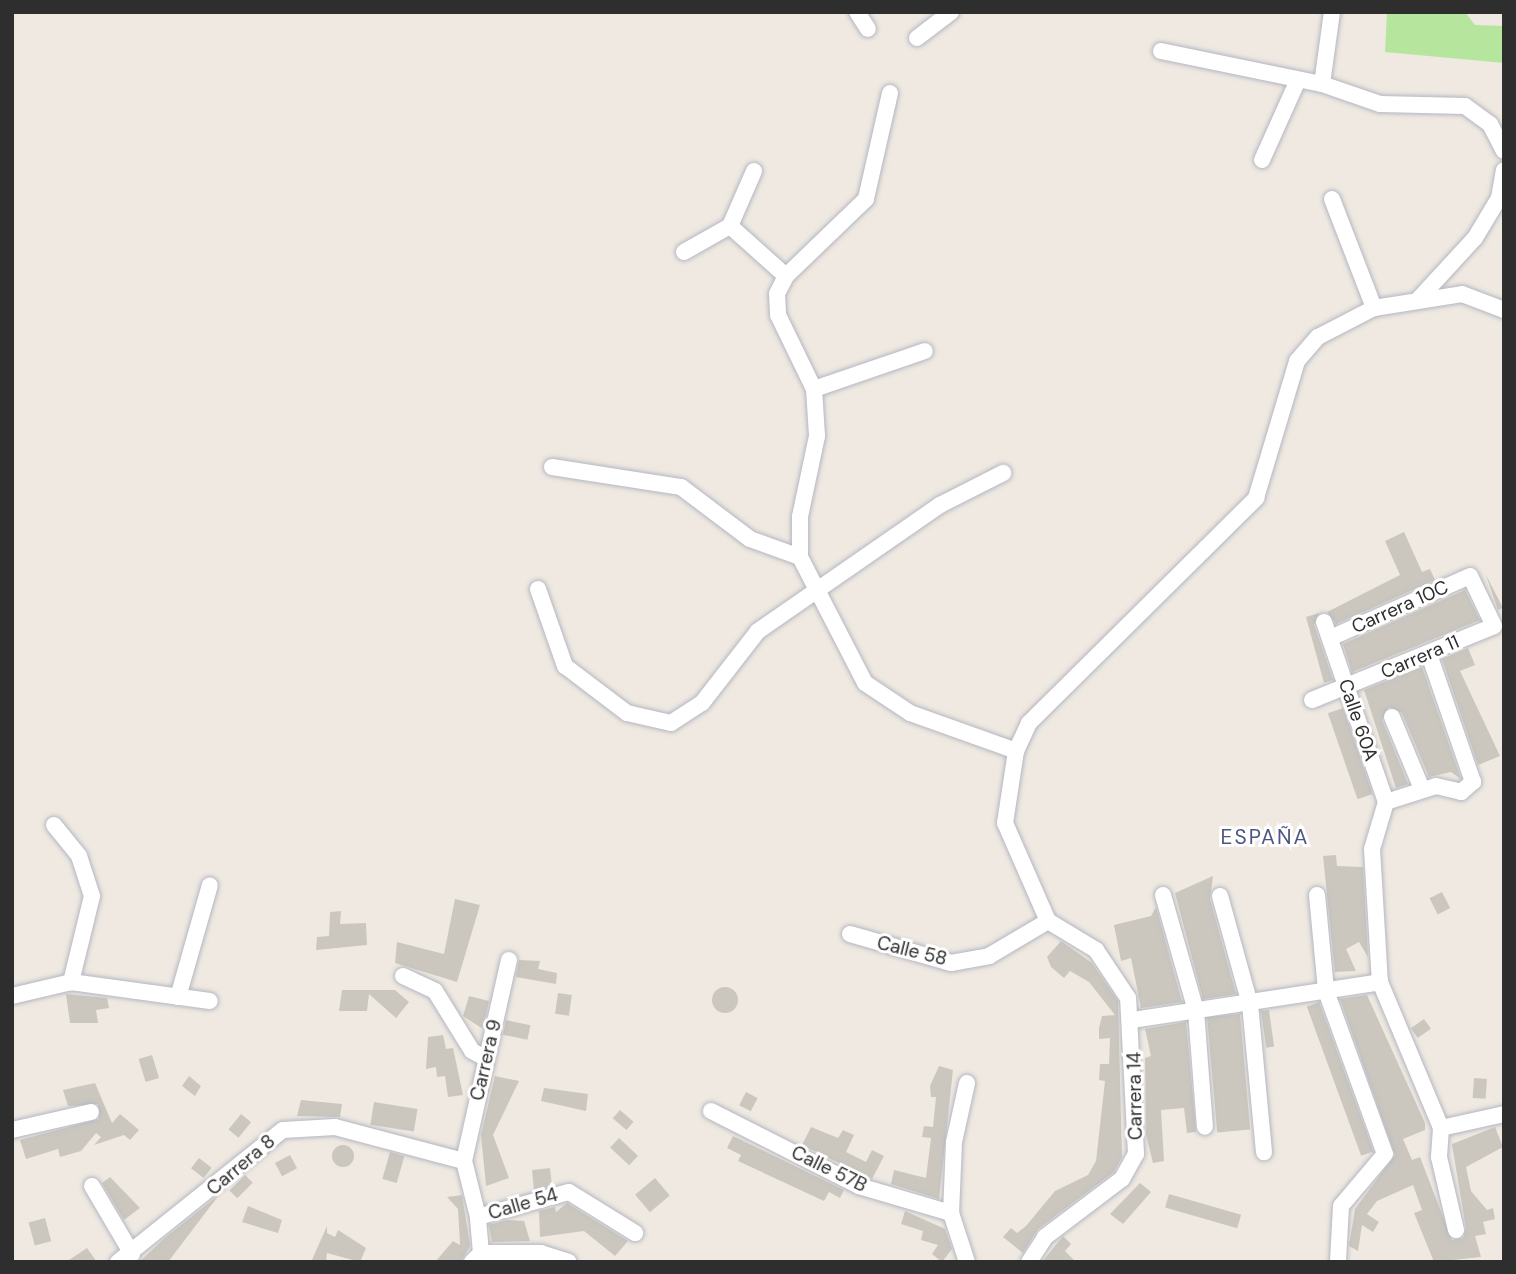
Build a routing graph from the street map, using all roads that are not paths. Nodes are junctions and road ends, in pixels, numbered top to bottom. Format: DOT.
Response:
graph roads {
  1 [pos="857,12"];
  2 [pos="950,12"];
  3 [pos="1332,12"];
  4 [pos="868,29"];
  5 [pos="917,38"];
  6 [pos="1161,51"];
  7 [pos="1298,80"];
  8 [pos="1322,85"];
  9 [pos="890,93"];
  10 [pos="1504,151"];
  11 [pos="1262,159"];
  12 [pos="1504,170"];
  13 [pos="754,171"];
  14 [pos="1332,199"];
  15 [pos="1501,199"];
  16 [pos="730,226"];
  17 [pos="684,252"];
  18 [pos="786,276"];
  19 [pos="1417,301"];
  20 [pos="1374,308"];
  21 [pos="1504,310"];
  22 [pos="925,351"];
  23 [pos="814,388"];
  24 [pos="552,467"];
  25 [pos="1003,472"];
  26 [pos="800,558"];
  27 [pos="538,589"];
  28 [pos="816,592"];
  29 [pos="1324,622"];
  30 [pos="1494,626"];
  31 [pos="1330,638"];
  32 [pos="1429,654"];
  33 [pos="1346,688"];
  34 [pos="1312,700"];
  35 [pos="1392,717"];
  36 [pos="1016,751"];
  37 [pos="1422,789"];
  38 [pos="1386,803"];
  39 [pos="54,825"];
  40 [pos="210,885"];
  41 [pos="1163,895"];
  42 [pos="1317,895"];
  43 [pos="1220,896"];
  44 [pos="1048,921"];
  45 [pos="850,934"];
  46 [pos="509,960"];
  47 [pos="403,976"];
  48 [pos="71,982"];
  49 [pos="1380,982"];
  50 [pos="1326,991"];
  51 [pos="12,996"];
  52 [pos="178,997"];
  53 [pos="211,1001"];
  54 [pos="1250,1004"];
  55 [pos="1196,1011"];
  56 [pos="1133,1020"];
  57 [pos="485,1058"];
  58 [pos="967,1083"];
  59 [pos="711,1111"];
  60 [pos="91,1112"];
  61 [pos="1504,1115"];
  62 [pos="1205,1127"];
  63 [pos="1441,1128"];
  64 [pos="12,1130"];
  65 [pos="1264,1152"];
  66 [pos="464,1161"];
  67 [pos="92,1186"];
  68 [pos="951,1213"];
  69 [pos="478,1217"];
  70 [pos="1456,1230"];
  71 [pos="635,1233"];
  72 [pos="476,1257"];
  73 [pos="125,1258"];
  74 [pos="569,1262"];
  75 [pos="967,1262"];
  76 [pos="1029,1262"];
  77 [pos="1338,1262"];
  1 -- 4 [label="street"];
  2 -- 5 [label="street"];
  3 -- 8 [label="street"];
  6 -- 7 [label="street"];
  7 -- 8 [label="street"];
  7 -- 11 [label="street"];
  8 -- 10 [label="street"];
  9 -- 18 [label="street"];
  12 -- 15 [label="street"];
  13 -- 16 [label="street"];
  14 -- 20 [label="street"];
  15 -- 19 [label="street"];
  16 -- 17 [label="street"];
  16 -- 18 [label="street"];
  18 -- 23 [label="street"];
  19 -- 20 [label="street"];
  19 -- 21 [label="street"];
  20 -- 36 [label="street"];
  22 -- 23 [label="street"];
  23 -- 26 [label="street"];
  24 -- 26 [label="street"];
  25 -- 28 [label="street"];
  26 -- 28 [label="street"];
  27 -- 28 [label="street"];
  28 -- 36 [label="street"];
  29 -- 31 [label="street, Calle 60A"];
  30 -- 31 [label="street, Carrera 10C"];
  30 -- 32 [label="street, Carrera 11"];
  31 -- 33 [label="street, Calle 60A"];
  32 -- 33 [label="street, Carrera 11"];
  32 -- 37 [label="street"];
  33 -- 34 [label="street, Carrera 11"];
  33 -- 38 [label="street, Calle 60A"];
  35 -- 37 [label="street"];
  36 -- 44 [label="street"];
  37 -- 38 [label="street"];
  38 -- 49 [label="street"];
  39 -- 48 [label="street"];
  40 -- 52 [label="street"];
  41 -- 55 [label="street"];
  42 -- 50 [label="street"];
  43 -- 54 [label="street"];
  44 -- 45 [label="street, Calle 58"];
  44 -- 56 [label="street, Carrera 14"];
  46 -- 57 [label="street, Carrera 9"];
  47 -- 57 [label="street"];
  48 -- 51 [label="street"];
  48 -- 52 [label="street"];
  49 -- 50 [label="street"];
  49 -- 63 [label="street"];
  50 -- 54 [label="street"];
  50 -- 77 [label="street"];
  52 -- 53 [label="street"];
  54 -- 55 [label="street"];
  54 -- 65 [label="street"];
  55 -- 56 [label="street"];
  55 -- 62 [label="street"];
  56 -- 76 [label="street, Carrera 14"];
  57 -- 66 [label="street, Carrera 9"];
  58 -- 68 [label="street"];
  59 -- 68 [label="street, Calle 57B"];
  60 -- 64 [label="street"];
  61 -- 63 [label="street"];
  63 -- 70 [label="street"];
  66 -- 69 [label="street"];
  66 -- 73 [label="street, Carrera 8"];
  67 -- 73 [label="street"];
  68 -- 75 [label="street"];
  69 -- 71 [label="street, Calle 54"];
  69 -- 72 [label="street"];
  72 -- 74 [label="street"];
}
